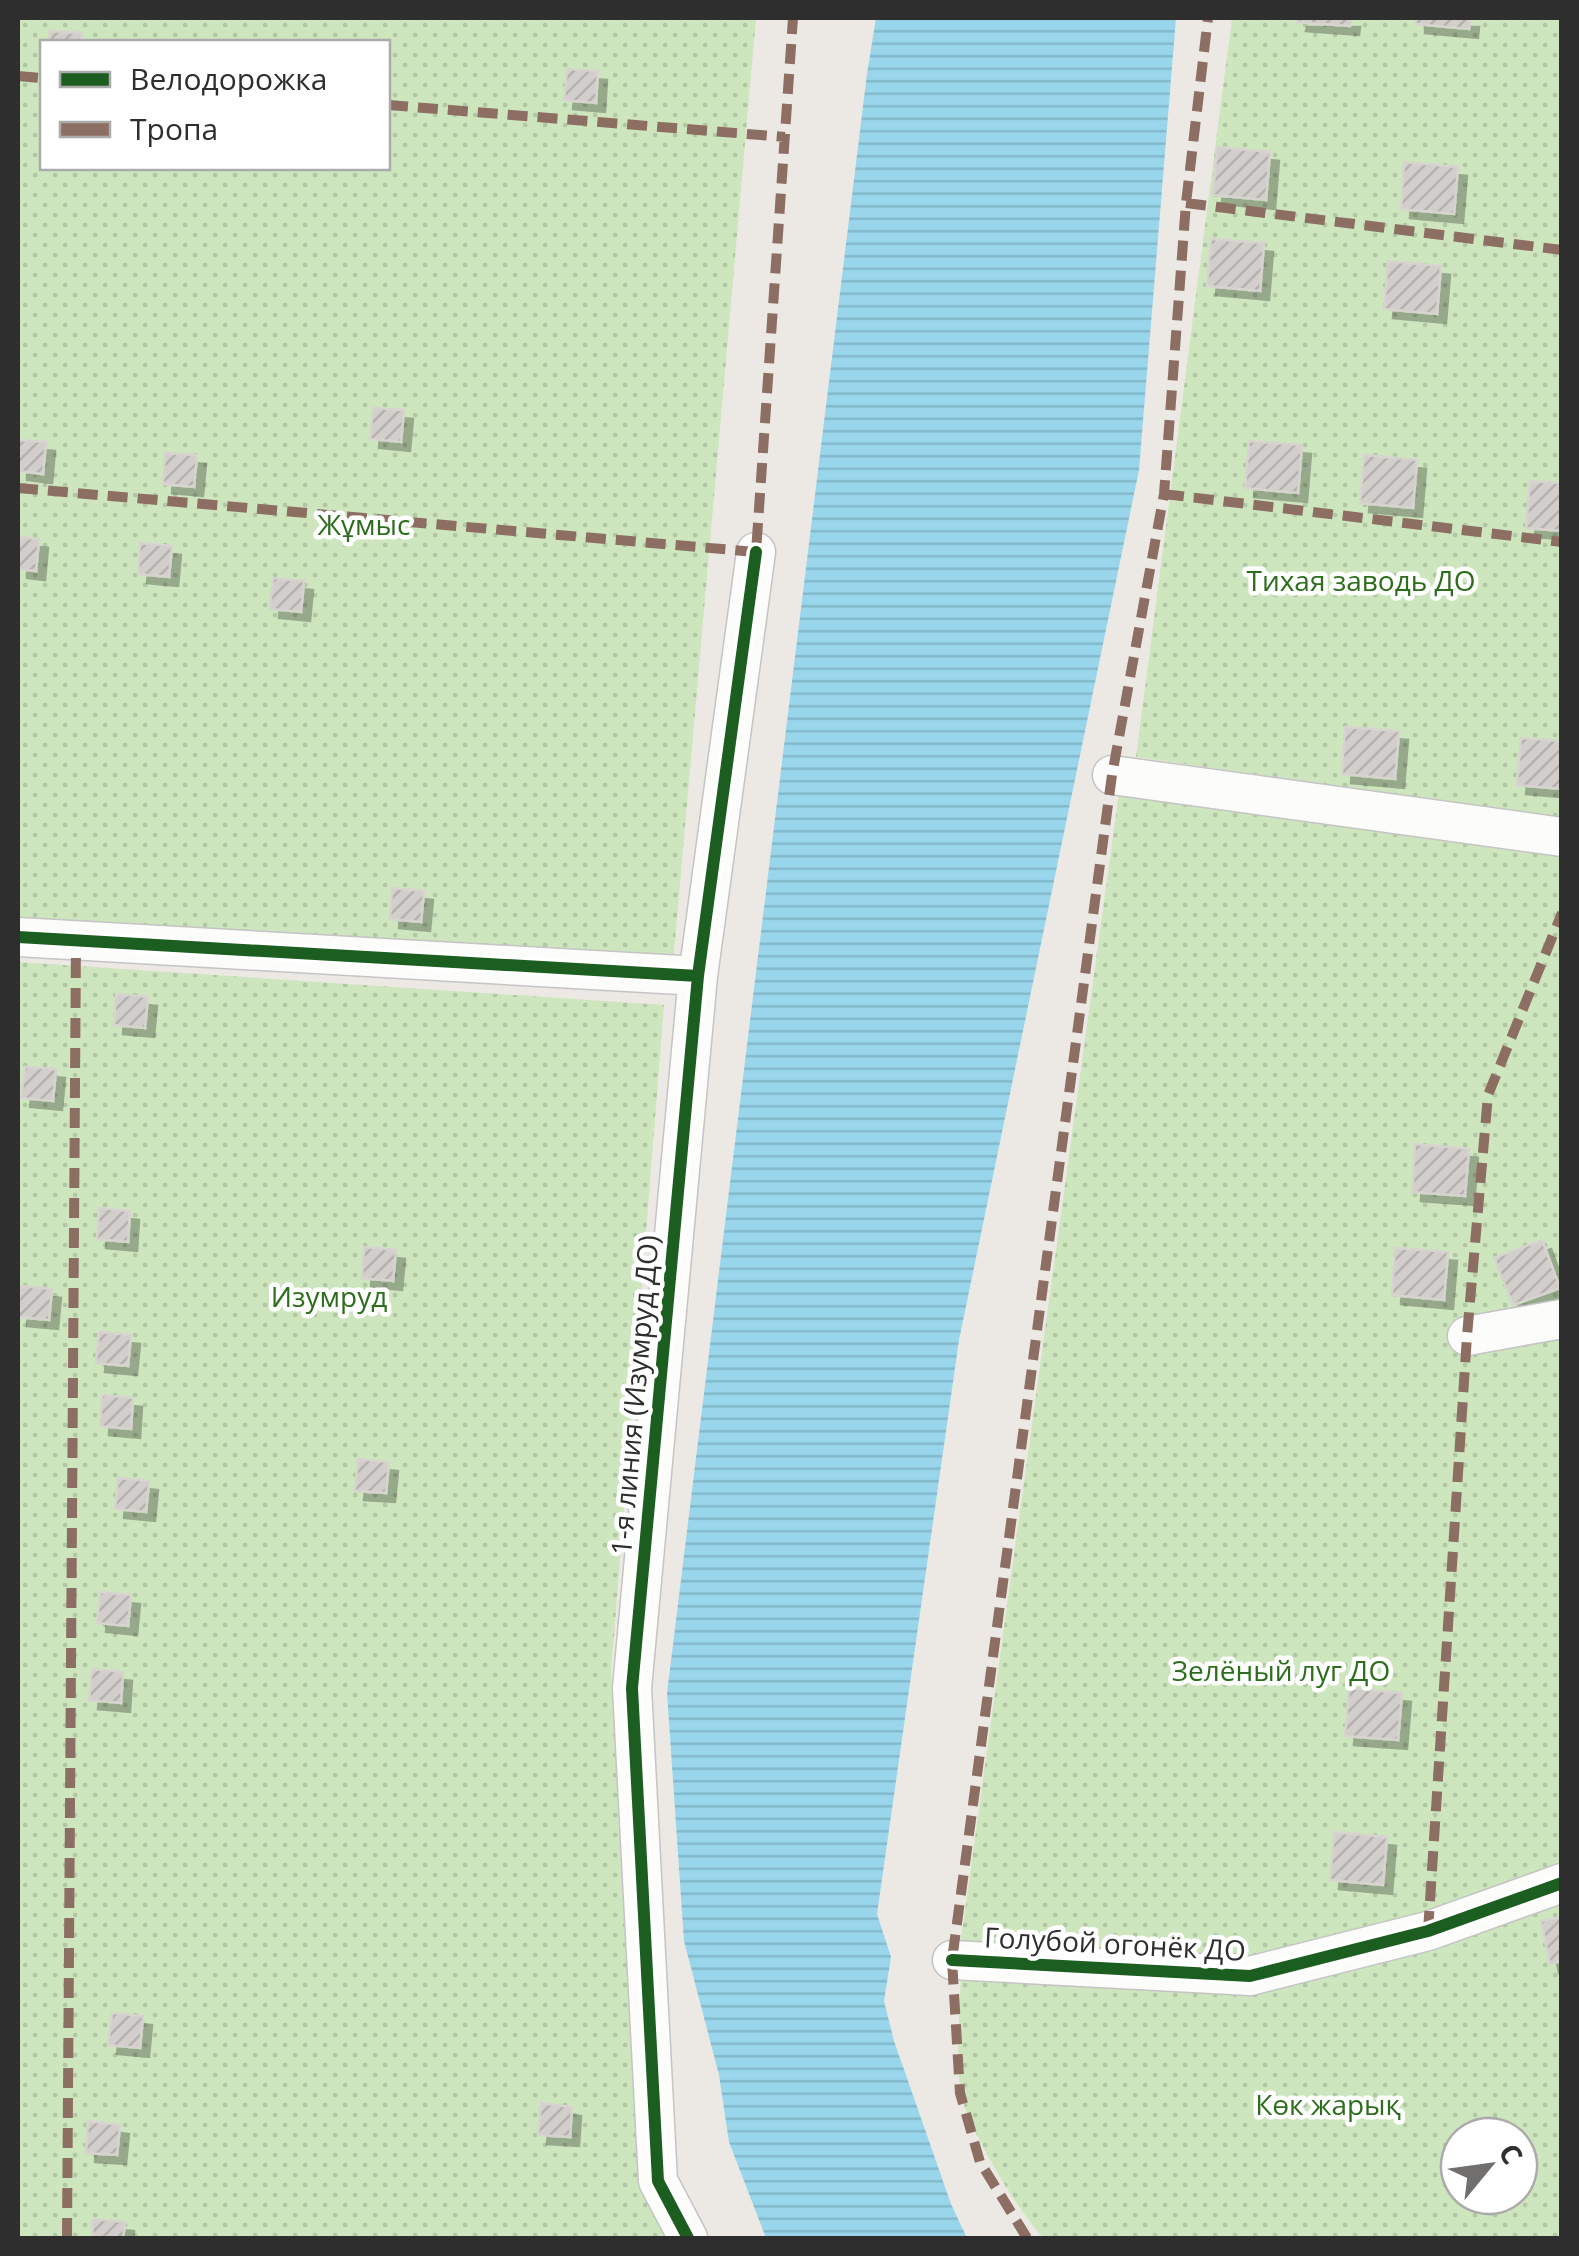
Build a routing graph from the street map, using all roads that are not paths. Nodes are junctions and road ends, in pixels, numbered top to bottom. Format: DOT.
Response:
graph roads {
  1 [pos="756,552"];
  2 [pos="1112,775"];
  3 [pos="1562,837"];
  4 [pos="18,937"];
  5 [pos="698,976"];
  6 [pos="1562,1319"];
  7 [pos="1467,1336"];
  8 [pos="1562,1883"];
  9 [pos="952,1960"];
  10 [pos="688,2238"];
  1 -- 5 [label="street, 1-я линия (Изумруд ДО)"];
  2 -- 3 [label="street"];
  4 -- 5 [label="street"];
  5 -- 10 [label="street, 1-я линия (Изумруд ДО)"];
  6 -- 7 [label="street"];
  8 -- 9 [label="street, Голубой огонёк ДО"];
}
